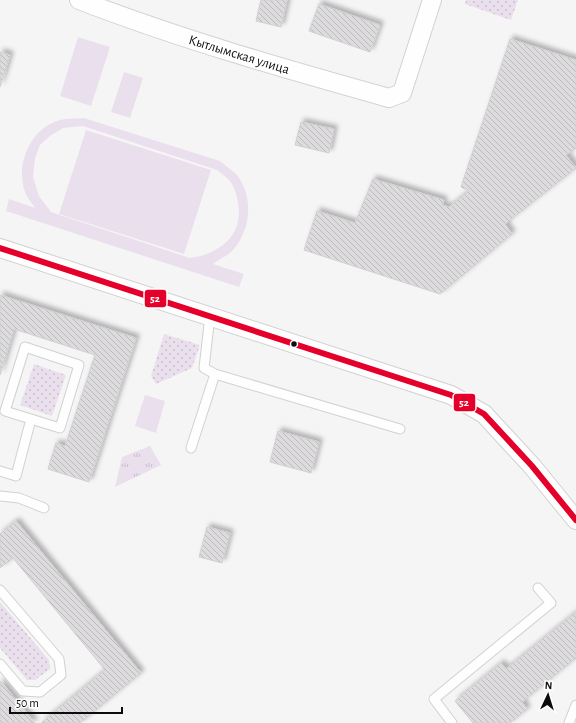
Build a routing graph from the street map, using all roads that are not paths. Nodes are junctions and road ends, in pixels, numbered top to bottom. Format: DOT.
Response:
graph roads {
  1 [pos="78,0"];
  2 [pos="432,0"];
  3 [pos="0,248"];
  4 [pos="210,316"];
  5 [pos="216,374"];
  6 [pos="31,419"];
  7 [pos="400,428"];
  8 [pos="192,448"];
  9 [pos="0,471"];
  10 [pos="0,496"];
  11 [pos="44,508"];
  12 [pos="576,520"];
  13 [pos="538,588"];
  14 [pos="0,590"];
  15 [pos="0,664"];
  16 [pos="576,705"];
  17 [pos="452,723"];
  18 [pos="569,723"];
  1 -- 2 [label="street, Кытлымская улица"];
  3 -- 4 [label="street"];
  4 -- 5 [label="lane"];
  4 -- 12 [label="street"];
  5 -- 7 [label="lane"];
  5 -- 8 [label="lane"];
  6 -- 6 [label="lane"];
  6 -- 9 [label="lane"];
  10 -- 11 [label="lane"];
  13 -- 17 [label="lane"];
  14 -- 15 [label="lane"];
  16 -- 18 [label="lane"];
}
